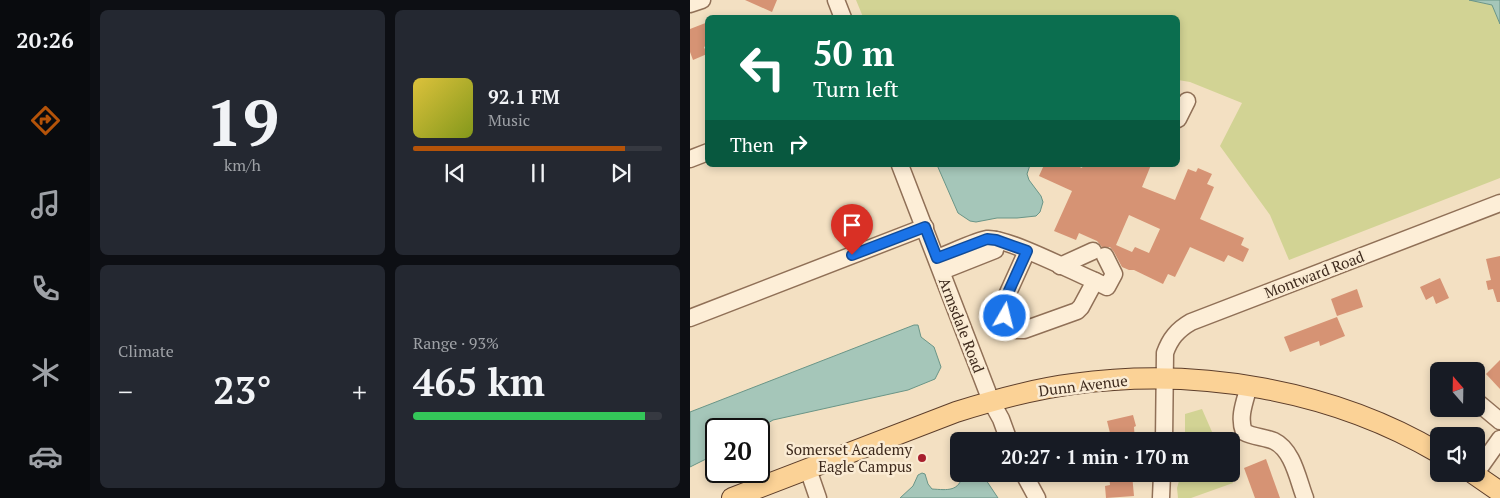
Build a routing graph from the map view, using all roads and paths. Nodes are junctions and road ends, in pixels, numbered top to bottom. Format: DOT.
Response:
graph roads {
  1 [pos="702,0"];
  2 [pos="836,0"];
  3 [pos="690,4"];
  4 [pos="842,15"];
  5 [pos="1187,101"];
  6 [pos="1180,115"];
  7 [pos="705,153"];
  8 [pos="690,159"];
  9 [pos="901,167"];
  10 [pos="1500,203"];
  11 [pos="925,227"];
  12 [pos="1027,251"];
  13 [pos="939,265"];
  14 [pos="1060,266"];
  15 [pos="1094,281"];
  16 [pos="690,318"];
  17 [pos="1164,378"];
  18 [pos="1249,386"];
  19 [pos="991,401"];
  20 [pos="1485,408"];
  21 [pos="1500,421"];
  22 [pos="1006,432"];
  23 [pos="1164,432"];
  24 [pos="1500,439"];
  25 [pos="1430,448"];
  26 [pos="1485,460"];
  27 [pos="808,469"];
  28 [pos="1485,481"];
  29 [pos="1028,482"];
  30 [pos="1162,482"];
  31 [pos="1500,492"];
  32 [pos="732,498"];
  33 [pos="818,498"];
  34 [pos="1037,498"];
  35 [pos="1161,498"];
  36 [pos="1305,498"];
  1 -- 3 [label="street"];
  2 -- 4 [label="street"];
  5 -- 6 [label="street"];
  7 -- 8 [label="street"];
  9 -- 11 [label="street, Armsdale Road"];
  10 -- 17 [label="street, Montward Road"];
  11 -- 13 [label="street, Armsdale Road"];
  11 -- 16 [label="street"];
  12 -- 13 [label="street"];
  12 -- 14 [label="street"];
  12 -- 15 [label="street"];
  13 -- 19 [label="street, Armsdale Road"];
  14 -- 15 [label="street"];
  14 -- 15 [label="street"];
  17 -- 18 [label="main road, Dunn Avenue"];
  17 -- 19 [label="main road, Dunn Avenue"];
  17 -- 23 [label="street, Montward Road"];
  18 -- 25 [label="main road, Dunn Avenue"];
  18 -- 36 [label="street"];
  19 -- 22 [label="street, Armsdale Road"];
  19 -- 27 [label="main road, Dunn Avenue"];
  20 -- 21 [label="street"];
  24 -- 26 [label="street"];
  27 -- 32 [label="main road, Dunn Avenue"];
  27 -- 33 [label="street"];
  28 -- 31 [label="main road"];
  29 -- 34 [label="street"];
  30 -- 35 [label="street"];
}
